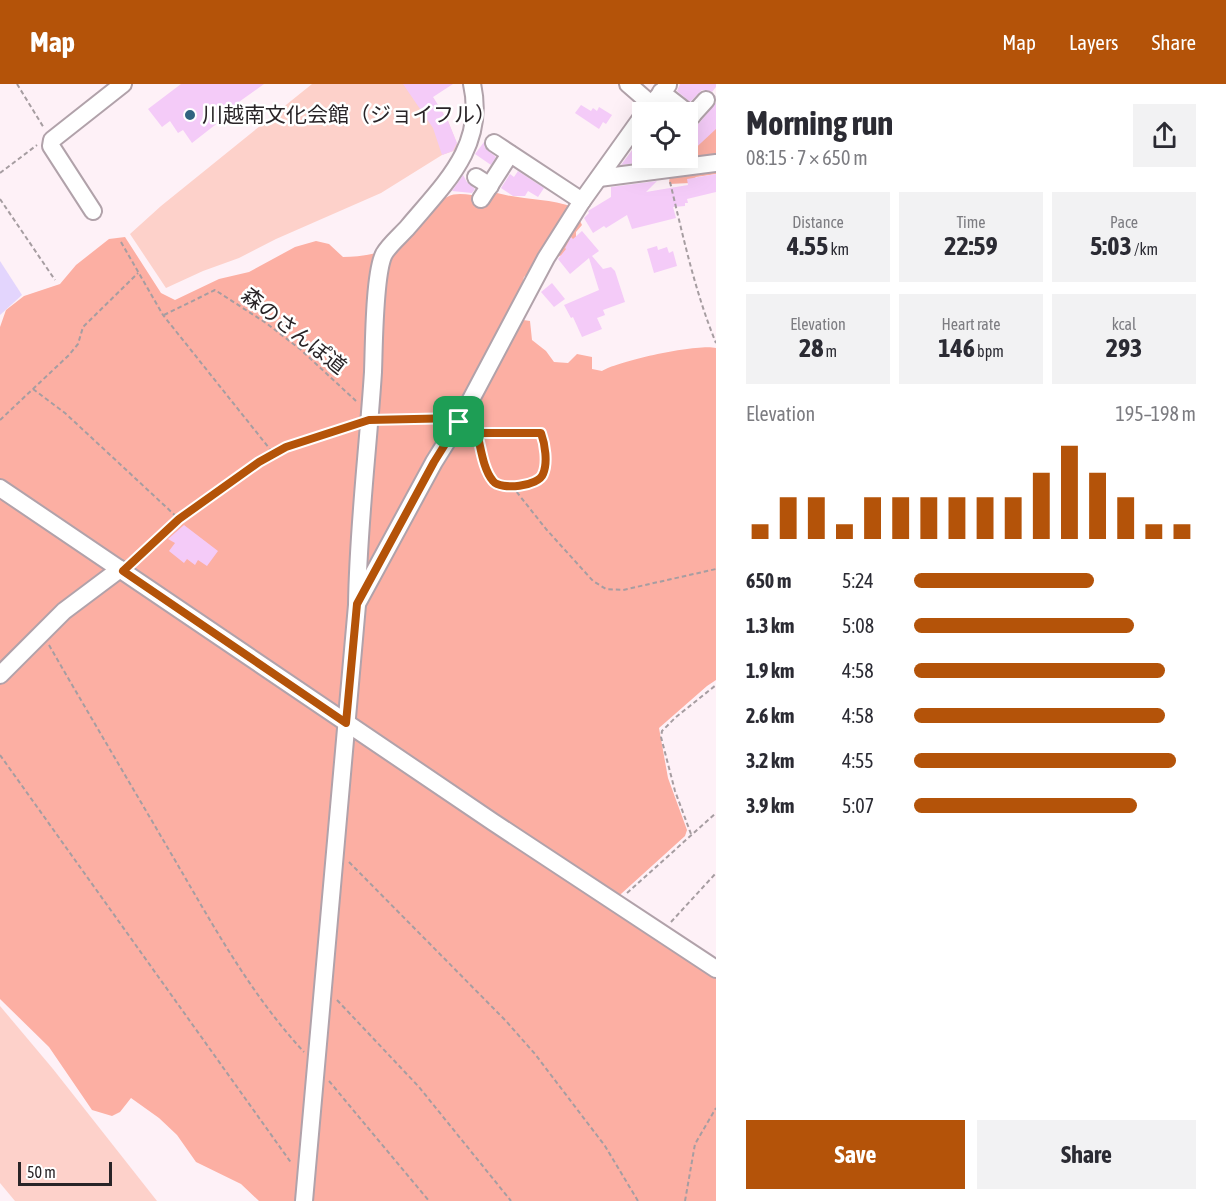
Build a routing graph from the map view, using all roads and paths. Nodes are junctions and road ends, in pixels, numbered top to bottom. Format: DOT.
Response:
graph roads {
  1 [pos="16,84"];
  2 [pos="123,84"];
  3 [pos="472,84"];
  4 [pos="628,84"];
  5 [pos="706,100"];
  6 [pos="654,102"];
  7 [pos="698,109"];
  8 [pos="632,132"];
  9 [pos="50,138"];
  10 [pos="494,143"];
  11 [pos="510,154"];
  12 [pos="716,163"];
  13 [pos="667,171"];
  14 [pos="0,173"];
  15 [pos="599,178"];
  16 [pos="482,187"];
  17 [pos="0,199"];
  18 [pos="582,201"];
  19 [pos="93,211"];
  20 [pos="120,242"];
  21 [pos="138,272"];
  22 [pos="55,280"];
  23 [pos="163,315"];
  24 [pos="716,343"];
  25 [pos="33,389"];
  26 [pos="369,417"];
  27 [pos="0,420"];
  28 [pos="459,420"];
  29 [pos="477,433"];
  30 [pos="273,453"];
  31 [pos="513,486"];
  32 [pos="0,488"];
  33 [pos="179,519"];
  34 [pos="716,569"];
  35 [pos="121,570"];
  36 [pos="357,604"];
  37 [pos="42,633"];
  38 [pos="0,675"];
  39 [pos="716,685"];
  40 [pos="346,723"];
  41 [pos="0,755"];
  42 [pos="716,813"];
  43 [pos="691,834"];
  44 [pos="335,850"];
  45 [pos="716,873"];
  46 [pos="616,903"];
  47 [pos="662,933"];
  48 [pos="716,969"];
  49 [pos="323,988"];
  50 [pos="317,1066"];
  51 [pos="716,1108"];
  52 [pos="292,1164"];
  53 [pos="304,1201"];
  54 [pos="429,1201"];
  55 [pos="511,1201"];
  56 [pos="638,1201"];
  57 [pos="685,1201"];
  1 -- 9 [label="path"];
  2 -- 9 [label="street"];
  3 -- 26 [label="street"];
  4 -- 6 [label="street"];
  5 -- 7 [label="street"];
  8 -- 15 [label="street"];
  9 -- 14 [label="path"];
  9 -- 19 [label="street"];
  10 -- 11 [label="street"];
  11 -- 16 [label="street"];
  11 -- 18 [label="street"];
  12 -- 13 [label="street"];
  13 -- 15 [label="street"];
  13 -- 24 [label="path"];
  15 -- 18 [label="street"];
  17 -- 22 [label="path"];
  18 -- 28 [label="street"];
  20 -- 21 [label="path"];
  21 -- 23 [label="path"];
  21 -- 25 [label="path"];
  23 -- 26 [label="path, 森のさんぽ道"];
  23 -- 30 [label="path"];
  25 -- 27 [label="path"];
  25 -- 33 [label="path"];
  26 -- 28 [label="path"];
  26 -- 30 [label="path"];
  26 -- 36 [label="street"];
  28 -- 29 [label="path"];
  28 -- 36 [label="street"];
  29 -- 31 [label="path"];
  29 -- 31 [label="path"];
  30 -- 33 [label="path"];
  31 -- 34 [label="path"];
  32 -- 35 [label="street"];
  33 -- 35 [label="path"];
  35 -- 37 [label="street"];
  35 -- 40 [label="street"];
  36 -- 40 [label="street"];
  37 -- 38 [label="street"];
  37 -- 50 [label="path"];
  39 -- 43 [label="path"];
  40 -- 44 [label="street"];
  40 -- 46 [label="street"];
  41 -- 52 [label="path"];
  42 -- 43 [label="path"];
  43 -- 46 [label="path"];
  44 -- 49 [label="street"];
  44 -- 56 [label="path"];
  45 -- 47 [label="path"];
  46 -- 47 [label="street"];
  47 -- 48 [label="street"];
  49 -- 50 [label="street"];
  49 -- 55 [label="path"];
  50 -- 53 [label="street"];
  50 -- 54 [label="path"];
  51 -- 57 [label="path"];
}
